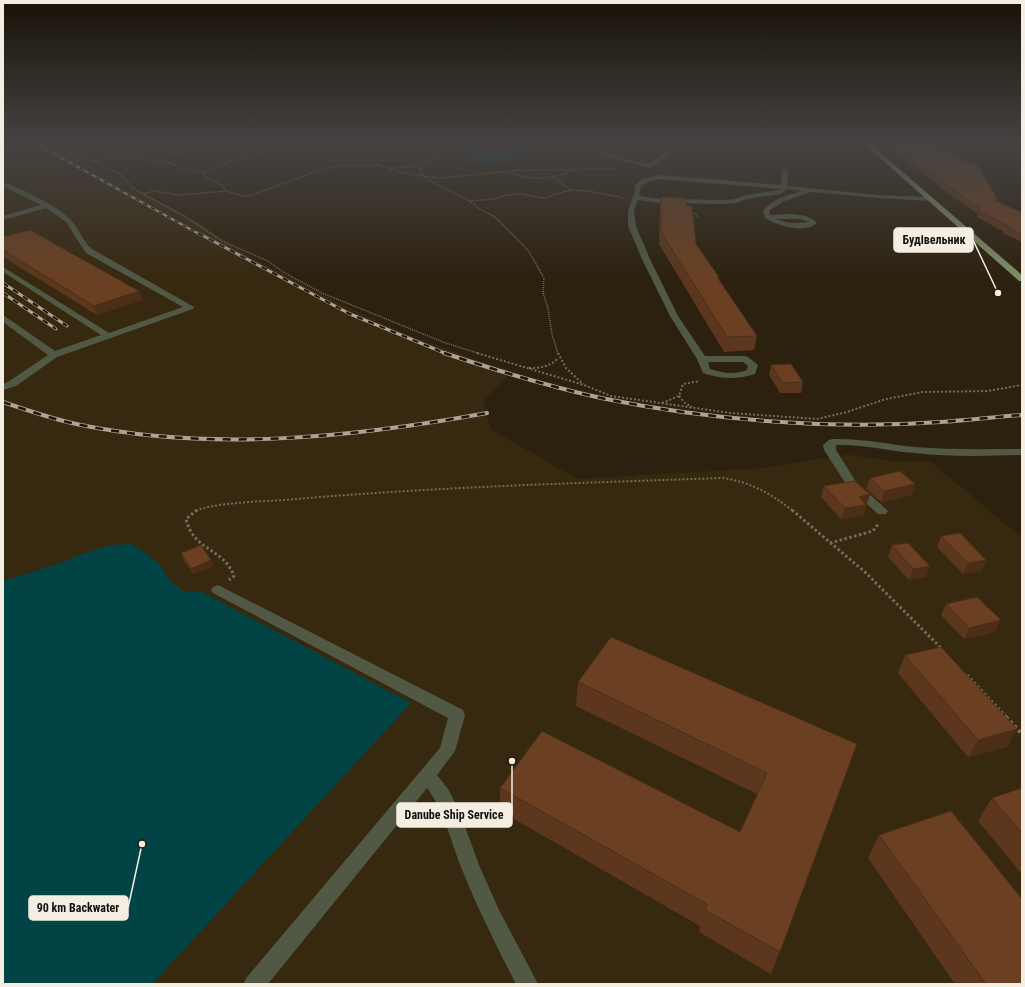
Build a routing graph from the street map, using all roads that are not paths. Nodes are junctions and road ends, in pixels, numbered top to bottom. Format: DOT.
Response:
graph roads {
  1 [pos="11,188"];
  2 [pos="638,188"];
  3 [pos="784,188"];
  4 [pos="795,188"];
  5 [pos="918,188"];
  6 [pos="812,190"];
  7 [pos="636,198"];
  8 [pos="931,199"];
  9 [pos="47,206"];
  10 [pos="767,216"];
  11 [pos="3,218"];
  12 [pos="3,269"];
  13 [pos="1022,279"];
  14 [pos="3,318"];
  15 [pos="108,336"];
  16 [pos="54,355"];
  17 [pos="702,359"];
  18 [pos="3,387"];
  19 [pos="1022,452"];
  20 [pos="882,511"];
  21 [pos="218,590"];
  22 [pos="427,775"];
  23 [pos="254,984"];
  24 [pos="527,984"];
  1 -- 9 [label="street"];
  2 -- 7 [label="street"];
  3 -- 7 [label="street"];
  4 -- 6 [label="street"];
  5 -- 8 [label="main road"];
  6 -- 8 [label="street"];
  6 -- 10 [label="street"];
  7 -- 17 [label="street"];
  8 -- 13 [label="main road"];
  9 -- 11 [label="street"];
  9 -- 15 [label="street"];
  10 -- 10 [label="street"];
  12 -- 15 [label="street"];
  14 -- 16 [label="street"];
  15 -- 16 [label="street"];
  16 -- 18 [label="street"];
  17 -- 17 [label="street"];
  19 -- 20 [label="street"];
  21 -- 22 [label="street"];
  22 -- 23 [label="street"];
  22 -- 24 [label="street"];
}
